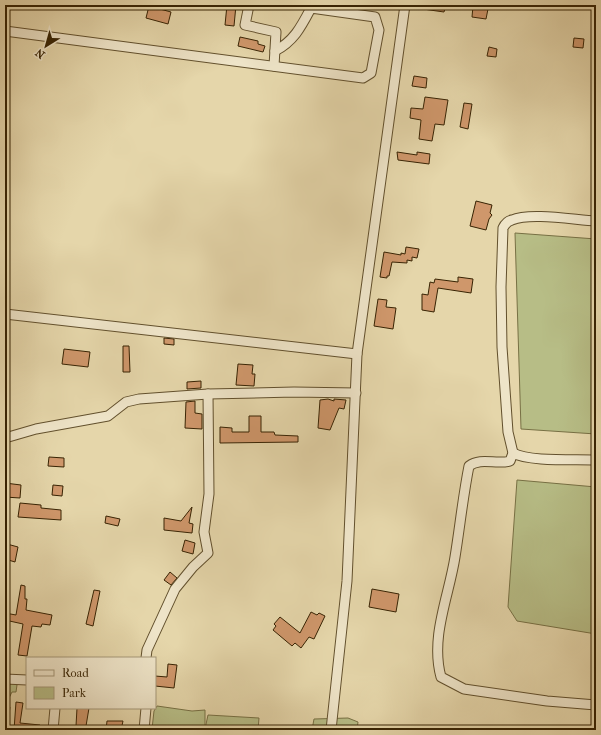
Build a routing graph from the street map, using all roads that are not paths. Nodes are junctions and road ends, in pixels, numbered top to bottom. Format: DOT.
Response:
graph roads {
  1 [pos="249,5"];
  2 [pos="405,5"];
  3 [pos="5,31"];
  4 [pos="275,51"];
  5 [pos="274,66"];
  6 [pos="596,221"];
  7 [pos="5,314"];
  8 [pos="357,354"];
  9 [pos="208,394"];
  10 [pos="356,394"];
  11 [pos="5,438"];
  12 [pos="513,453"];
  13 [pos="596,460"];
  14 [pos="146,657"];
  15 [pos="5,679"];
  16 [pos="26,680"];
  17 [pos="596,704"];
  18 [pos="55,709"];
  19 [pos="146,709"];
  20 [pos="53,730"];
  21 [pos="144,730"];
  22 [pos="331,730"];
  1 -- 4 [label="street"];
  2 -- 8 [label="street"];
  3 -- 5 [label="street"];
  4 -- 5 [label="street"];
  4 -- 5 [label="street"];
  6 -- 12 [label="street"];
  7 -- 8 [label="street"];
  8 -- 10 [label="street"];
  9 -- 10 [label="street"];
  9 -- 11 [label="street"];
  9 -- 14 [label="street"];
  10 -- 22 [label="street"];
  12 -- 13 [label="street"];
  12 -- 17 [label="street"];
  15 -- 16 [label="street"];
  18 -- 20 [label="street"];
  19 -- 21 [label="street"];
}
